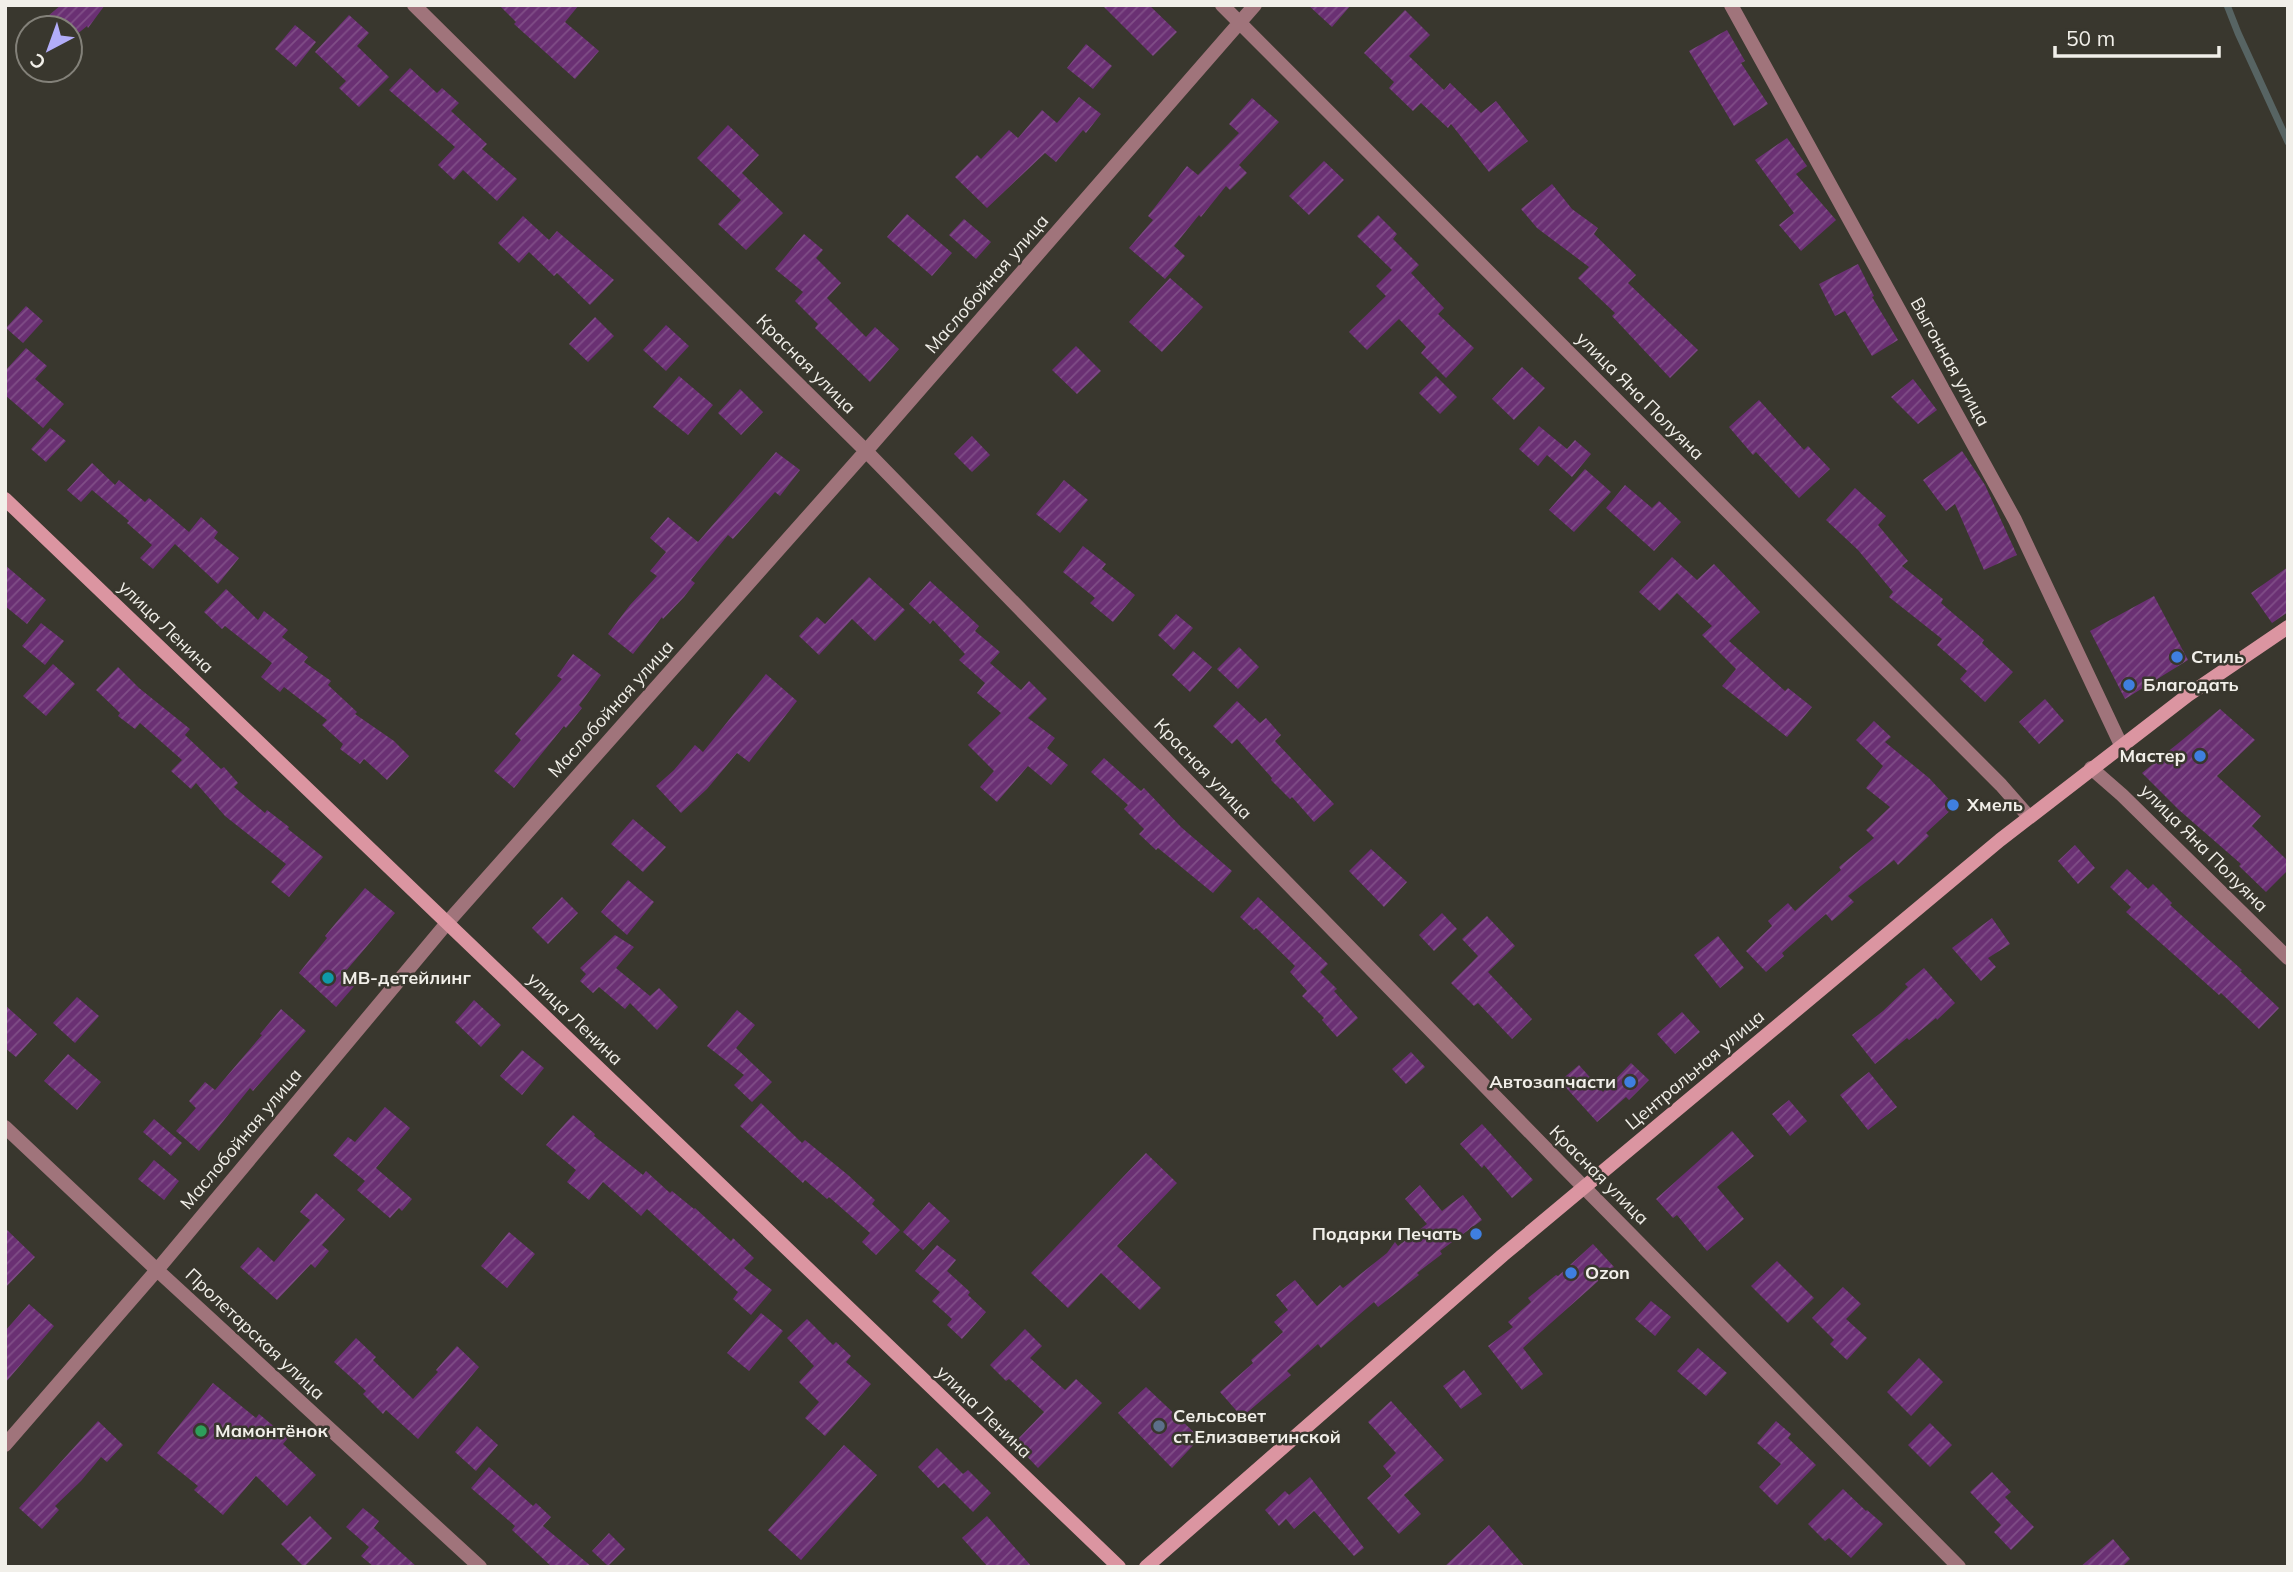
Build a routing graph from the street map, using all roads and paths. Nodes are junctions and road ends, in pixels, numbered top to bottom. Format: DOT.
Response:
graph roads {
  1 [pos="414,5"];
  2 [pos="1222,5"];
  3 [pos="1255,5"];
  4 [pos="1731,5"];
  5 [pos="1239,24"];
  6 [pos="866,451"];
  7 [pos="5,499"];
  8 [pos="2288,626"];
  9 [pos="2121,745"];
  10 [pos="2091,768"];
  11 [pos="2029,817"];
  12 [pos="447,923"];
  13 [pos="2288,958"];
  14 [pos="5,1127"];
  15 [pos="1584,1188"];
  16 [pos="157,1270"];
  17 [pos="5,1445"];
  18 [pos="480,1567"];
  19 [pos="1119,1567"];
  20 [pos="1146,1567"];
  21 [pos="1959,1567"];
  1 -- 6 [label="street, Красная улица"];
  2 -- 5 [label="street, улица Яна Полуяна"];
  3 -- 5 [label="street, Маслобойная улица"];
  4 -- 9 [label="street, Выгонная улица"];
  5 -- 6 [label="street, Маслобойная улица"];
  5 -- 11 [label="street, улица Яна Полуяна"];
  6 -- 12 [label="street, Маслобойная улица"];
  6 -- 15 [label="street, Красная улица"];
  7 -- 12 [label="street, улица Ленина"];
  8 -- 9 [label="street, Центральная улица"];
  9 -- 10 [label="street, Центральная улица"];
  10 -- 11 [label="street, Центральная улица"];
  10 -- 13 [label="street, улица Яна Полуяна"];
  11 -- 15 [label="street, Центральная улица"];
  12 -- 16 [label="street, Маслобойная улица"];
  12 -- 19 [label="street, улица Ленина"];
  14 -- 16 [label="street, Пролетарская улица"];
  15 -- 20 [label="street, Центральная улица"];
  15 -- 21 [label="street, Красная улица"];
  16 -- 17 [label="street, Маслобойная улица"];
  16 -- 18 [label="street, Пролетарская улица"];
}
